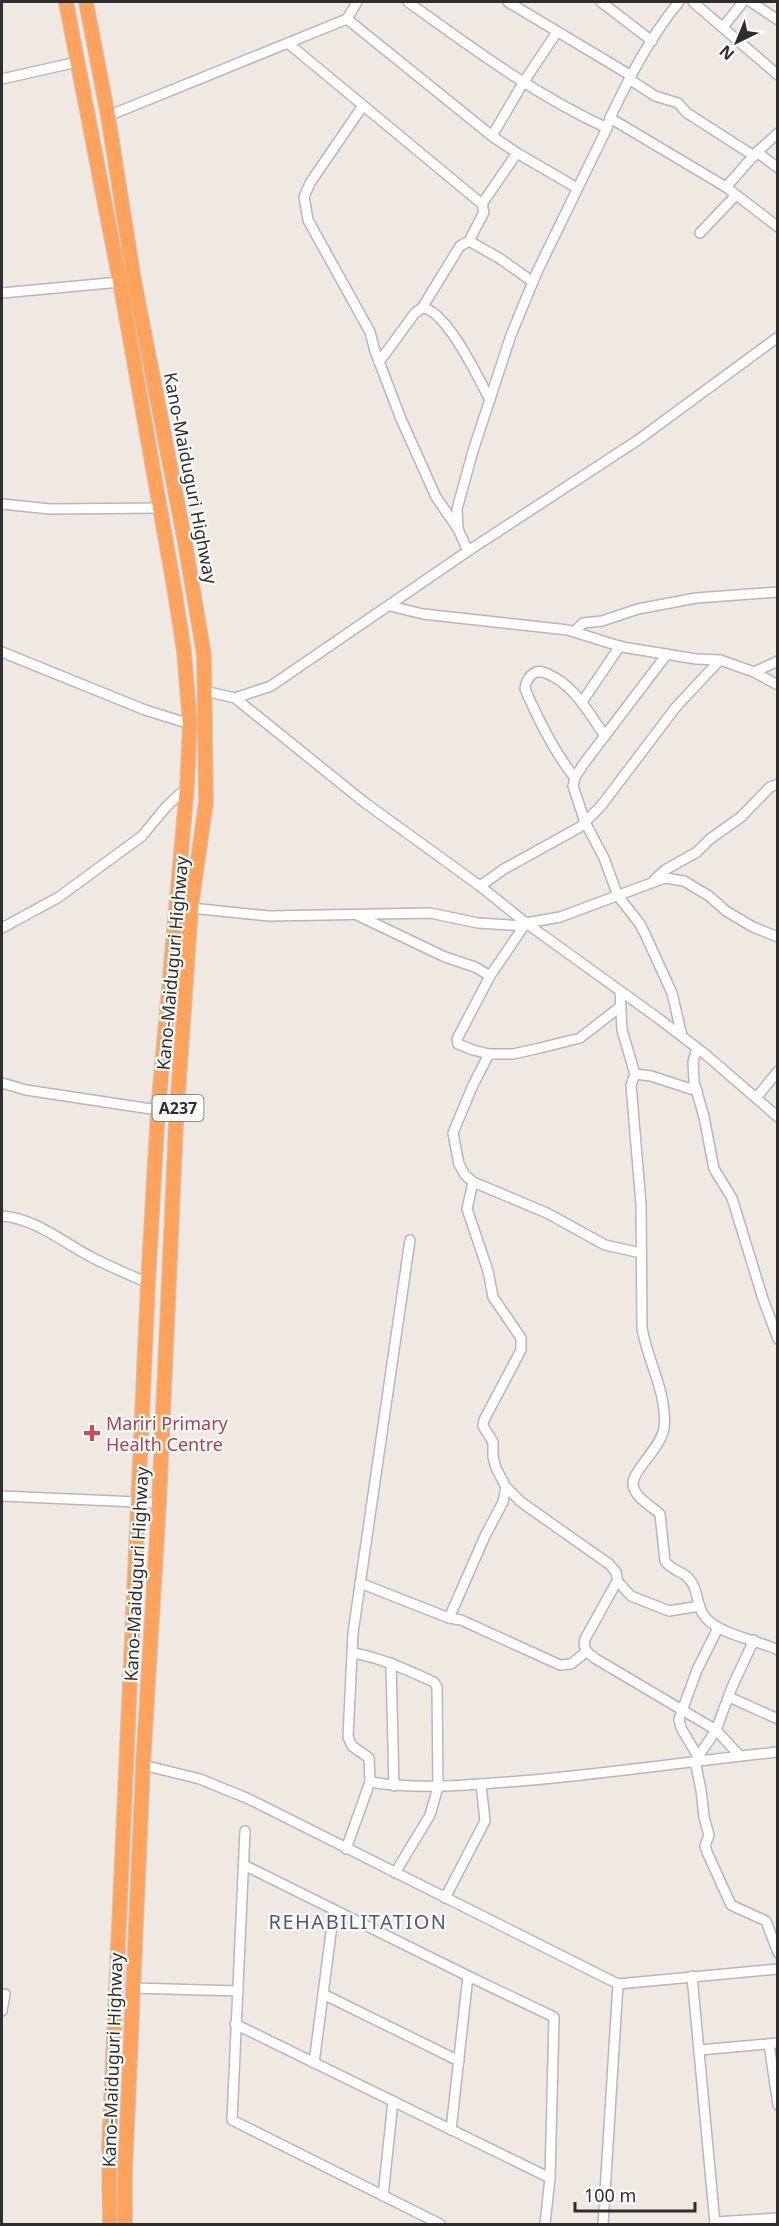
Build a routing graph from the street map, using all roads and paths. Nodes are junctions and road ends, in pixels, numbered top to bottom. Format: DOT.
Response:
graph roads {
  1 [pos="66,2"];
  2 [pos="86,2"];
  3 [pos="357,2"];
  4 [pos="408,2"];
  5 [pos="508,2"];
  6 [pos="529,2"];
  7 [pos="601,2"];
  8 [pos="679,2"];
  9 [pos="693,2"];
  10 [pos="743,2"];
  11 [pos="751,2"];
  12 [pos="523,11"];
  13 [pos="346,19"];
  14 [pos="777,20"];
  15 [pos="723,27"];
  16 [pos="557,32"];
  17 [pos="652,40"];
  18 [pos="289,44"];
  19 [pos="77,62"];
  20 [pos="777,75"];
  21 [pos="629,77"];
  22 [pos="2,79"];
  23 [pos="523,83"];
  24 [pos="362,107"];
  25 [pos="108,116"];
  26 [pos="608,123"];
  27 [pos="777,133"];
  28 [pos="492,136"];
  29 [pos="517,153"];
  30 [pos="755,154"];
  31 [pos="777,168"];
  32 [pos="726,187"];
  33 [pos="577,188"];
  34 [pos="736,195"];
  35 [pos="482,204"];
  36 [pos="777,227"];
  37 [pos="700,233"];
  38 [pos="469,241"];
  39 [pos="120,282"];
  40 [pos="533,282"];
  41 [pos="2,293"];
  42 [pos="422,308"];
  43 [pos="777,337"];
  44 [pos="379,362"];
  45 [pos="490,400"];
  46 [pos="2,504"];
  47 [pos="160,508"];
  48 [pos="458,529"];
  49 [pos="468,551"];
  50 [pos="777,592"];
  51 [pos="390,606"];
  52 [pos="574,632"];
  53 [pos="620,646"];
  54 [pos="2,652"];
  55 [pos="667,654"];
  56 [pos="720,660"];
  57 [pos="777,661"];
  58 [pos="754,672"];
  59 [pos="777,685"];
  60 [pos="204,691"];
  61 [pos="235,698"];
  62 [pos="582,702"];
  63 [pos="190,724"];
  64 [pos="605,736"];
  65 [pos="575,778"];
  66 [pos="777,784"];
  67 [pos="187,787"];
  68 [pos="585,822"];
  69 [pos="651,882"];
  70 [pos="480,886"];
  71 [pos="618,896"];
  72 [pos="191,908"];
  73 [pos="355,914"];
  74 [pos="525,925"];
  75 [pos="2,928"];
  76 [pos="777,937"];
  77 [pos="490,976"];
  78 [pos="620,991"];
  79 [pos="621,1006"];
  80 [pos="682,1036"];
  81 [pos="697,1048"];
  82 [pos="489,1054"];
  83 [pos="777,1071"];
  84 [pos="635,1074"];
  85 [pos="2,1083"];
  86 [pos="697,1091"];
  87 [pos="756,1098"];
  88 [pos="158,1110"];
  89 [pos="777,1117"];
  90 [pos="473,1182"];
  91 [pos="2,1216"];
  92 [pos="410,1240"];
  93 [pos="641,1253"];
  94 [pos="148,1283"];
  95 [pos="777,1339"];
  96 [pos="506,1487"];
  97 [pos="2,1496"];
  98 [pos="138,1501"];
  99 [pos="159,1503"];
  100 [pos="360,1583"];
  101 [pos="618,1583"];
  102 [pos="700,1606"];
  103 [pos="449,1618"];
  104 [pos="718,1628"];
  105 [pos="754,1640"];
  106 [pos="777,1650"];
  107 [pos="586,1652"];
  108 [pos="353,1653"];
  109 [pos="391,1663"];
  110 [pos="729,1697"];
  111 [pos="681,1710"];
  112 [pos="777,1719"];
  113 [pos="716,1730"];
  114 [pos="777,1752"];
  115 [pos="740,1756"];
  116 [pos="698,1759"];
  117 [pos="143,1765"];
  118 [pos="370,1782"];
  119 [pos="481,1784"];
  120 [pos="394,1786"];
  121 [pos="438,1787"];
  122 [pos="245,1831"];
  123 [pos="346,1849"];
  124 [pos="244,1865"];
  125 [pos="395,1873"];
  126 [pos="445,1898"];
  127 [pos="334,1910"];
  128 [pos="777,1953"];
  129 [pos="777,1969"];
  130 [pos="468,1976"];
  131 [pos="692,1976"];
  132 [pos="618,1984"];
  133 [pos="133,1988"];
  134 [pos="237,1991"];
  135 [pos="5,1994"];
  136 [pos="323,1994"];
  137 [pos="2,2012"];
  138 [pos="235,2024"];
  139 [pos="773,2044"];
  140 [pos="699,2050"];
  141 [pos="459,2061"];
  142 [pos="314,2062"];
  143 [pos="393,2101"];
  144 [pos="777,2105"];
  145 [pos="452,2130"];
  146 [pos="550,2178"];
  147 [pos="383,2196"];
  148 [pos="777,2218"];
  149 [pos="715,2223"];
  150 [pos="110,2224"];
  151 [pos="125,2224"];
  152 [pos="440,2224"];
  153 [pos="545,2224"];
  154 [pos="603,2224"];
  1 -- 19 [label="highway, Kano-Maiduguri Highway / A237"];
  2 -- 25 [label="highway, Kano-Maiduguri Highway / A237"];
  3 -- 13 [label="street"];
  4 -- 23 [label="street"];
  5 -- 12 [label="street"];
  6 -- 12 [label="street"];
  7 -- 17 [label="street"];
  8 -- 17 [label="street"];
  9 -- 15 [label="street"];
  10 -- 15 [label="street"];
  11 -- 14 [label="street"];
  12 -- 16 [label="street"];
  13 -- 18 [label="street"];
  13 -- 28 [label="street"];
  15 -- 20 [label="street"];
  16 -- 21 [label="street"];
  16 -- 23 [label="street"];
  17 -- 21 [label="street"];
  18 -- 24 [label="street"];
  18 -- 25 [label="street"];
  19 -- 22 [label="street"];
  19 -- 39 [label="highway, Kano-Maiduguri Highway / A237"];
  21 -- 26 [label="street"];
  21 -- 30 [label="street"];
  23 -- 26 [label="street"];
  23 -- 28 [label="street"];
  24 -- 35 [label="street"];
  24 -- 44 [label="street"];
  25 -- 60 [label="highway, Kano-Maiduguri Highway / A237"];
  26 -- 32 [label="street"];
  26 -- 33 [label="street"];
  27 -- 30 [label="street"];
  28 -- 29 [label="street"];
  29 -- 33 [label="street"];
  29 -- 35 [label="street"];
  30 -- 31 [label="street"];
  30 -- 32 [label="street"];
  32 -- 34 [label="street"];
  33 -- 40 [label="street"];
  34 -- 36 [label="street"];
  34 -- 37 [label="street"];
  35 -- 38 [label="street"];
  38 -- 40 [label="street"];
  38 -- 42 [label="street"];
  39 -- 41 [label="street"];
  39 -- 47 [label="highway, Kano-Maiduguri Highway / A237"];
  40 -- 45 [label="street"];
  42 -- 44 [label="street"];
  42 -- 45 [label="street"];
  43 -- 49 [label="street"];
  44 -- 48 [label="street"];
  45 -- 48 [label="street"];
  46 -- 47 [label="street"];
  47 -- 63 [label="highway, Kano-Maiduguri Highway / A237"];
  48 -- 49 [label="street"];
  49 -- 51 [label="street"];
  50 -- 52 [label="street"];
  51 -- 52 [label="street"];
  51 -- 61 [label="street"];
  52 -- 53 [label="street"];
  53 -- 55 [label="street"];
  53 -- 62 [label="street"];
  54 -- 63 [label="street"];
  55 -- 56 [label="street"];
  55 -- 64 [label="street"];
  56 -- 58 [label="street"];
  56 -- 68 [label="street"];
  57 -- 58 [label="street"];
  58 -- 59 [label="street"];
  60 -- 61 [label="street"];
  60 -- 72 [label="highway, Kano-Maiduguri Highway / A237"];
  61 -- 70 [label="street"];
  62 -- 64 [label="street"];
  62 -- 65 [label="street"];
  63 -- 67 [label="highway, Kano-Maiduguri Highway / A237"];
  64 -- 65 [label="street"];
  65 -- 68 [label="street"];
  66 -- 69 [label="street"];
  67 -- 75 [label="street"];
  67 -- 88 [label="highway, Kano-Maiduguri Highway / A237"];
  68 -- 70 [label="street"];
  68 -- 71 [label="street"];
  69 -- 71 [label="street"];
  69 -- 76 [label="street"];
  70 -- 74 [label="street"];
  71 -- 74 [label="street"];
  71 -- 80 [label="street"];
  72 -- 73 [label="street"];
  72 -- 99 [label="highway, Kano-Maiduguri Highway / A237"];
  73 -- 74 [label="street"];
  73 -- 77 [label="street"];
  74 -- 77 [label="street"];
  74 -- 78 [label="street"];
  77 -- 82 [label="street"];
  78 -- 79 [label="street"];
  78 -- 80 [label="street"];
  79 -- 82 [label="street"];
  79 -- 84 [label="street"];
  80 -- 81 [label="street"];
  81 -- 86 [label="street"];
  81 -- 87 [label="street"];
  82 -- 90 [label="street"];
  83 -- 87 [label="street"];
  84 -- 86 [label="street"];
  84 -- 93 [label="street"];
  85 -- 88 [label="street"];
  86 -- 95 [label="street"];
  87 -- 89 [label="street"];
  88 -- 94 [label="highway, Kano-Maiduguri Highway / A237"];
  90 -- 93 [label="street"];
  90 -- 96 [label="street"];
  91 -- 94 [label="street"];
  92 -- 100 [label="street"];
  93 -- 102 [label="street"];
  94 -- 98 [label="highway, Kano-Maiduguri Highway / A237"];
  96 -- 101 [label="street"];
  96 -- 103 [label="street"];
  97 -- 98 [label="street"];
  98 -- 99 [label="street"];
  98 -- 150 [label="highway, Kano-Maiduguri Highway / A237"];
  99 -- 117 [label="highway, Kano-Maiduguri Highway / A237"];
  100 -- 103 [label="street"];
  100 -- 108 [label="street"];
  101 -- 102 [label="street"];
  101 -- 107 [label="street"];
  102 -- 104 [label="street"];
  103 -- 107 [label="street"];
  104 -- 105 [label="street"];
  104 -- 111 [label="street"];
  105 -- 106 [label="street"];
  105 -- 110 [label="street"];
  107 -- 111 [label="street"];
  108 -- 109 [label="street"];
  108 -- 118 [label="street"];
  109 -- 120 [label="street"];
  109 -- 121 [label="street"];
  110 -- 112 [label="street"];
  110 -- 113 [label="street"];
  111 -- 113 [label="street"];
  111 -- 116 [label="street"];
  113 -- 115 [label="street"];
  113 -- 116 [label="street"];
  114 -- 115 [label="street"];
  115 -- 116 [label="street"];
  116 -- 119 [label="street"];
  116 -- 128 [label="street"];
  117 -- 123 [label="street"];
  117 -- 133 [label="highway, Kano-Maiduguri Highway / A237"];
  118 -- 120 [label="street"];
  118 -- 123 [label="street"];
  119 -- 121 [label="street"];
  119 -- 126 [label="street"];
  120 -- 121 [label="street"];
  121 -- 125 [label="street"];
  122 -- 124 [label="street"];
  123 -- 125 [label="street"];
  124 -- 127 [label="street"];
  124 -- 134 [label="street"];
  125 -- 126 [label="street"];
  126 -- 132 [label="street"];
  127 -- 130 [label="street"];
  127 -- 136 [label="street"];
  129 -- 131 [label="street"];
  130 -- 141 [label="street"];
  130 -- 146 [label="street"];
  131 -- 132 [label="street"];
  131 -- 140 [label="street"];
  132 -- 154 [label="street"];
  133 -- 134 [label="street"];
  133 -- 151 [label="highway, Kano-Maiduguri Highway / A237"];
  134 -- 138 [label="street"];
  135 -- 137 [label="street"];
  136 -- 141 [label="street"];
  136 -- 142 [label="street"];
  138 -- 142 [label="street"];
  138 -- 147 [label="street"];
  139 -- 140 [label="street"];
  139 -- 144 [label="street"];
  140 -- 149 [label="street"];
  141 -- 145 [label="street"];
  142 -- 143 [label="street"];
  143 -- 145 [label="street"];
  143 -- 147 [label="street"];
  145 -- 146 [label="street"];
  146 -- 153 [label="street"];
  147 -- 152 [label="street"];
  148 -- 149 [label="street"];
}
